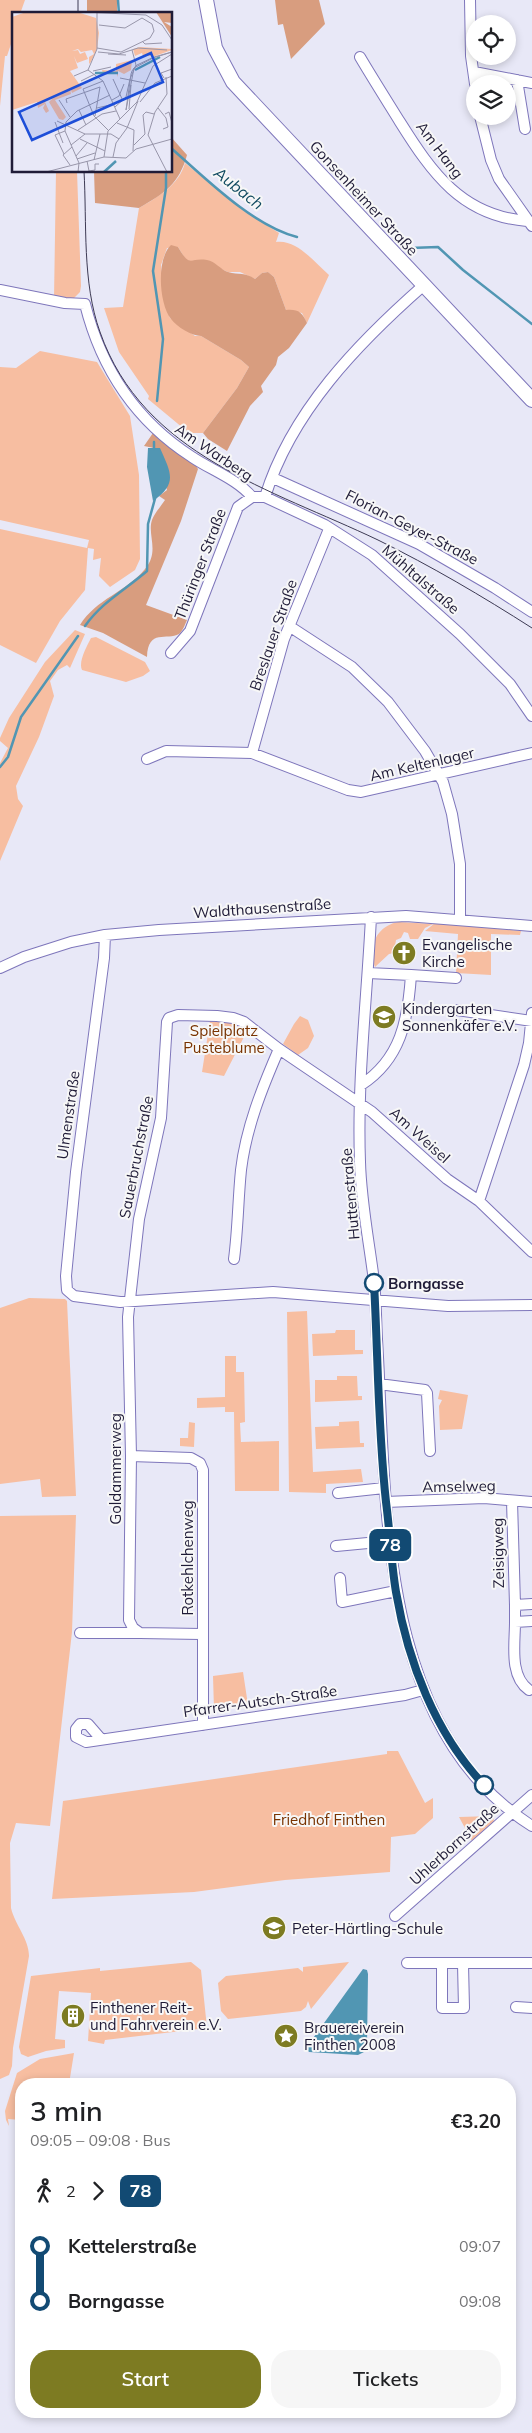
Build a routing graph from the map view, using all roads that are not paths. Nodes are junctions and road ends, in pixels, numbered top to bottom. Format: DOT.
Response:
graph roads {
  1 [pos="206,0"];
  2 [pos="470,0"];
  3 [pos="360,57"];
  4 [pos="474,72"];
  5 [pos="474,75"];
  6 [pos="517,80"];
  7 [pos="532,83"];
  8 [pos="482,125"];
  9 [pos="525,128"];
  10 [pos="529,223"];
  11 [pos="424,285"];
  12 [pos="0,290"];
  13 [pos="532,400"];
  14 [pos="273,478"];
  15 [pos="252,497"];
  16 [pos="265,497"];
  17 [pos="329,529"];
  18 [pos="532,612"];
  19 [pos="289,626"];
  20 [pos="171,653"];
  21 [pos="532,716"];
  22 [pos="252,753"];
  23 [pos="532,754"];
  24 [pos="147,759"];
  25 [pos="438,776"];
  26 [pos="371,917"];
  27 [pos="460,920"];
  28 [pos="532,926"];
  29 [pos="105,935"];
  30 [pos="0,968"];
  31 [pos="368,972"];
  32 [pos="411,975"];
  33 [pos="456,978"];
  34 [pos="457,1010"];
  35 [pos="532,1014"];
  36 [pos="169,1018"];
  37 [pos="532,1021"];
  38 [pos="279,1049"];
  39 [pos="361,1086"];
  40 [pos="361,1105"];
  41 [pos="479,1201"];
  42 [pos="532,1252"];
  43 [pos="234,1259"];
  44 [pos="375,1300"];
  45 [pos="130,1302"];
  46 [pos="532,1305"];
  47 [pos="379,1384"];
  48 [pos="430,1451"];
  49 [pos="131,1456"];
  50 [pos="384,1488"];
  51 [pos="338,1493"];
  52 [pos="512,1501"];
  53 [pos="386,1502"];
  54 [pos="532,1502"];
  55 [pos="389,1541"];
  56 [pos="336,1546"];
  57 [pos="340,1578"];
  58 [pos="396,1591"];
  59 [pos="532,1604"];
  60 [pos="515,1605"];
  61 [pos="532,1621"];
  62 [pos="515,1622"];
  63 [pos="80,1632"];
  64 [pos="140,1633"];
  65 [pos="201,1634"];
  66 [pos="423,1690"];
  67 [pos="529,1690"];
  68 [pos="203,1725"];
  69 [pos="101,1739"];
  70 [pos="532,1795"];
  71 [pos="511,1813"];
  72 [pos="532,1826"];
  73 [pos="395,1916"];
  74 [pos="407,1963"];
  75 [pos="442,1963"];
  76 [pos="532,1963"];
  77 [pos="463,1964"];
  78 [pos="516,2007"];
  79 [pos="532,2008"];
  1 -- 11 [label="main road, Gonsenheimer Straße"];
  2 -- 4 [label="street"];
  3 -- 10 [label="street, Am Hang"];
  4 -- 5 [label="street"];
  4 -- 6 [label="street"];
  6 -- 7 [label="street"];
  6 -- 9 [label="street"];
  8 -- 10 [label="street"];
  11 -- 13 [label="main road, Gonsenheimer Straße"];
  11 -- 14 [label="street"];
  12 -- 15 [label="street, Am Warberg"];
  14 -- 16 [label="street"];
  14 -- 18 [label="street, Florian-Geyer-Straße"];
  15 -- 16 [label="street"];
  15 -- 20 [label="street, Thüringer Straße"];
  16 -- 17 [label="street, Mühltalstraße"];
  17 -- 19 [label="street, Breslauer Straße"];
  17 -- 21 [label="street, Mühltalstraße"];
  19 -- 22 [label="street, Breslauer Straße"];
  19 -- 25 [label="street"];
  22 -- 24 [label="street, Am Keltenlager"];
  22 -- 25 [label="street, Am Keltenlager"];
  23 -- 25 [label="street, Am Keltenlager"];
  25 -- 27 [label="street"];
  26 -- 27 [label="street, Waldthausenstraße"];
  26 -- 29 [label="street, Waldthausenstraße"];
  26 -- 31 [label="street, Huttenstraße"];
  27 -- 28 [label="street, Waldthausenstraße"];
  29 -- 30 [label="street, Waldthausenstraße"];
  29 -- 45 [label="street, Ulmenstraße"];
  31 -- 32 [label="street"];
  31 -- 39 [label="street, Huttenstraße"];
  32 -- 33 [label="street"];
  32 -- 39 [label="street"];
  34 -- 37 [label="street"];
  35 -- 37 [label="street"];
  36 -- 38 [label="street, Am Weisel"];
  36 -- 45 [label="street, Sauerbruchstraße"];
  37 -- 41 [label="street"];
  38 -- 40 [label="street, Am Weisel"];
  38 -- 43 [label="street"];
  39 -- 40 [label="street, Huttenstraße"];
  40 -- 41 [label="street, Am Weisel"];
  40 -- 44 [label="street, Huttenstraße"];
  41 -- 42 [label="street, Am Weisel"];
  44 -- 45 [label="street"];
  44 -- 46 [label="street"];
  44 -- 47 [label="street, Huttenstraße"];
  45 -- 49 [label="street, Goldammerweg"];
  47 -- 48 [label="street"];
  47 -- 50 [label="street, Huttenstraße"];
  49 -- 64 [label="street, Goldammerweg"];
  49 -- 65 [label="street, Rotkehlchenweg"];
  50 -- 51 [label="street"];
  50 -- 53 [label="street, Huttenstraße"];
  52 -- 53 [label="street, Amselweg"];
  52 -- 54 [label="street, Amselweg"];
  52 -- 60 [label="street, Zeisigweg"];
  53 -- 55 [label="street, Huttenstraße"];
  55 -- 56 [label="street"];
  55 -- 58 [label="street, Huttenstraße"];
  57 -- 58 [label="street"];
  58 -- 66 [label="street, Huttenstraße"];
  59 -- 60 [label="street, Zeisigweg"];
  60 -- 62 [label="street, Zeisigweg"];
  61 -- 62 [label="street"];
  62 -- 67 [label="street, Zeisigweg"];
  63 -- 64 [label="street"];
  64 -- 65 [label="street"];
  65 -- 68 [label="street, Rotkehlchenweg"];
  66 -- 68 [label="street, Pfarrer-Autsch-Straße"];
  66 -- 71 [label="street, Huttenstraße"];
  68 -- 69 [label="street, Pfarrer-Autsch-Straße"];
  70 -- 71 [label="street, Uhlerbornstraße"];
  71 -- 72 [label="street, Huttenstraße"];
  71 -- 73 [label="street, Uhlerbornstraße"];
  74 -- 75 [label="street"];
  75 -- 77 [label="street"];
  75 -- 77 [label="street"];
  76 -- 77 [label="street"];
  78 -- 79 [label="street"];
}
